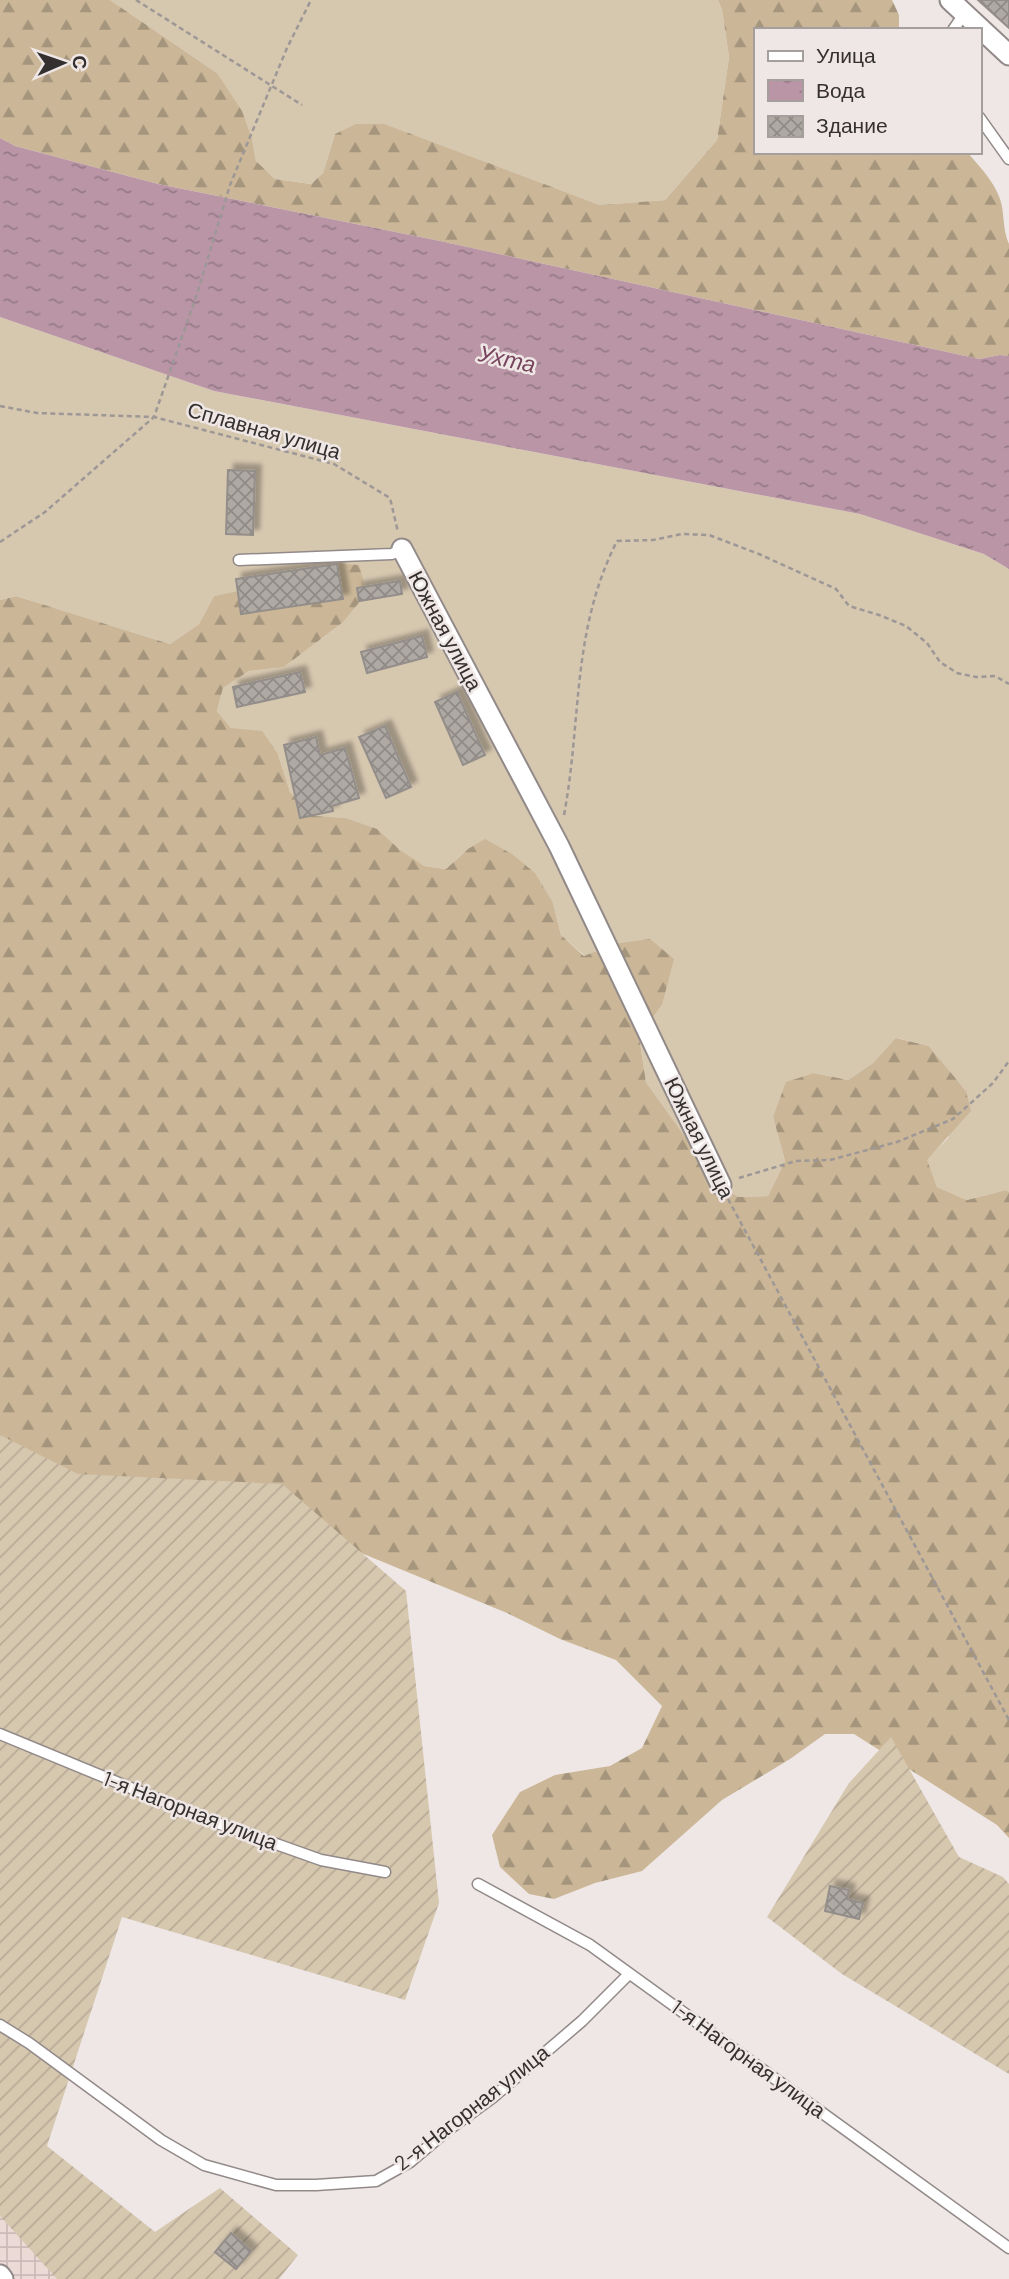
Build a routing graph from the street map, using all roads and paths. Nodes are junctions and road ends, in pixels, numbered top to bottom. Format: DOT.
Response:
graph roads {
  1 [pos="136,0"];
  2 [pos="311,0"];
  3 [pos="957,7"];
  4 [pos="953,28"];
  5 [pos="980,28"];
  6 [pos="981,29"];
  7 [pos="1009,55"];
  8 [pos="302,106"];
  9 [pos="981,120"];
  10 [pos="1009,159"];
  11 [pos="0,406"];
  12 [pos="154,417"];
  13 [pos="0,542"];
  14 [pos="402,549"];
  15 [pos="239,560"];
  16 [pos="1009,684"];
  17 [pos="559,846"];
  18 [pos="1009,1061"];
  19 [pos="721,1185"];
  20 [pos="1009,1720"];
  21 [pos="0,1734"];
  22 [pos="385,1872"];
  23 [pos="478,1884"];
  24 [pos="629,1973"];
  25 [pos="0,2025"];
  26 [pos="1009,2248"];
  1 -- 8 [label="path"];
  2 -- 12 [label="path"];
  3 -- 4 [label="lane"];
  3 -- 5 [label="street"];
  6 -- 7 [label="street"];
  9 -- 10 [label="lane"];
  11 -- 12 [label="path, Сплавная улица"];
  12 -- 13 [label="path"];
  12 -- 14 [label="path, Сплавная улица"];
  14 -- 15 [label="lane"];
  14 -- 17 [label="street, Южная улица"];
  16 -- 17 [label="path"];
  17 -- 19 [label="street, Южная улица"];
  18 -- 19 [label="path"];
  19 -- 20 [label="path, Южная улица"];
  21 -- 22 [label="lane, 1-я Нагорная улица"];
  23 -- 24 [label="lane, 1-я Нагорная улица"];
  24 -- 25 [label="lane, 2-я Нагорная улица"];
  24 -- 26 [label="lane, 1-я Нагорная улица"];
}
